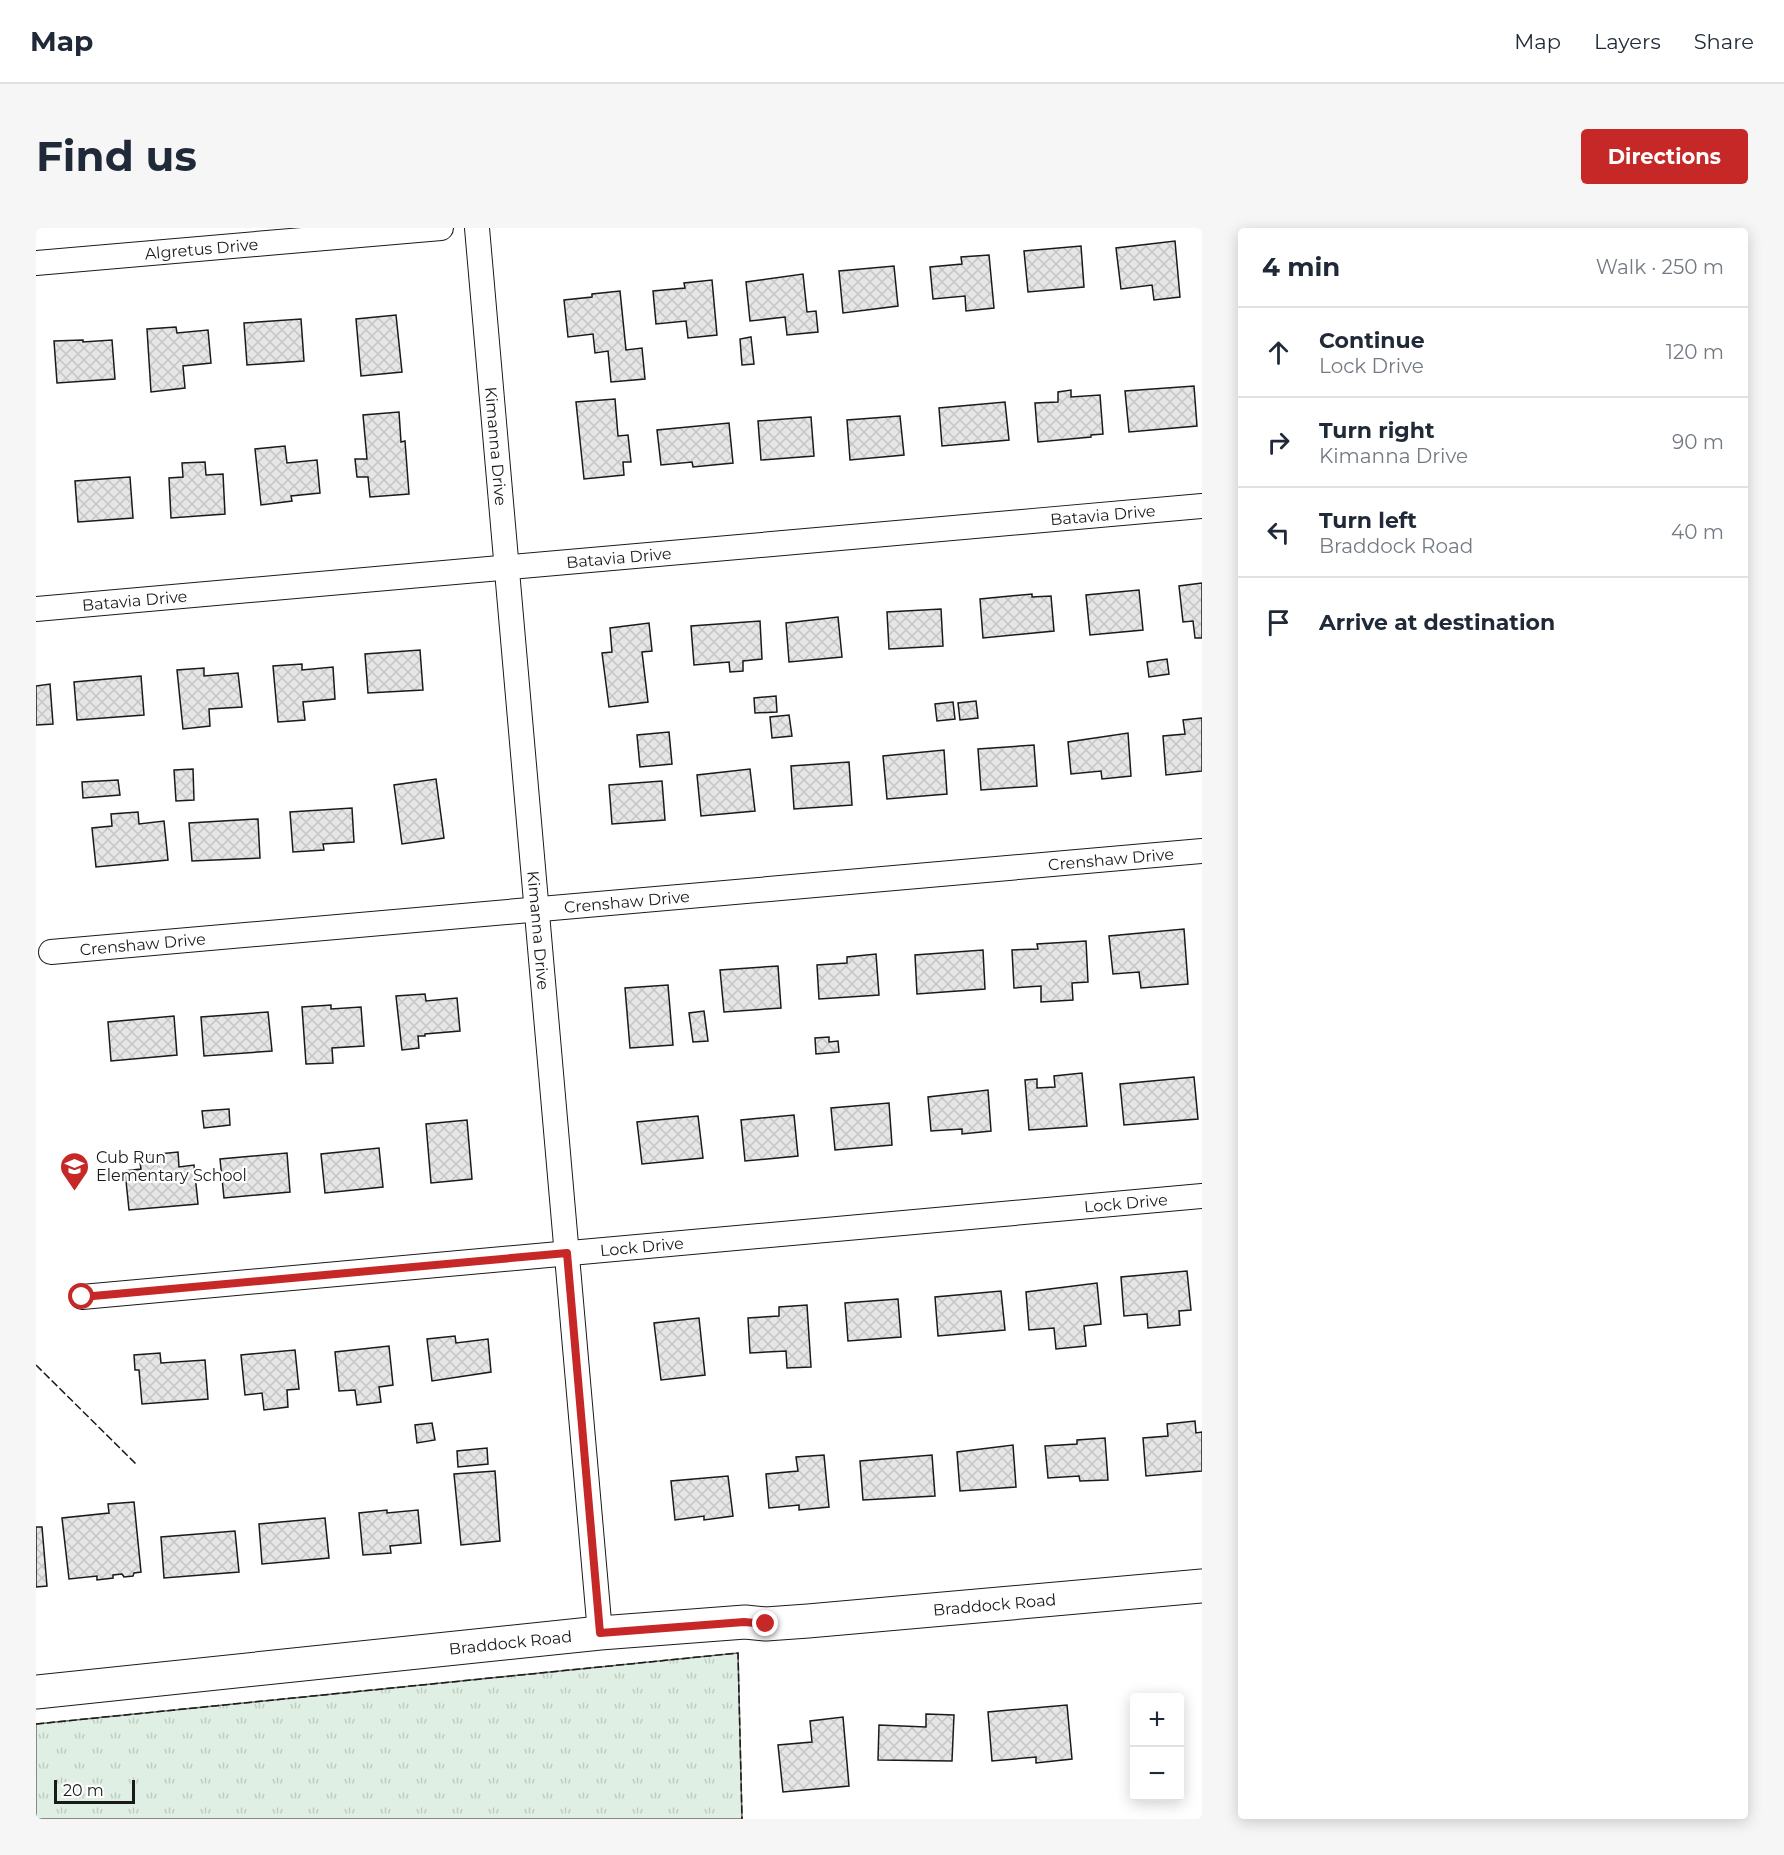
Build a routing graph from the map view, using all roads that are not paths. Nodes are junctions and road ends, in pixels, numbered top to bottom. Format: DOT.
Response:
graph roads {
  1 [pos="441,228"];
  2 [pos="477,228"];
  3 [pos="36,263"];
  4 [pos="1202,506"];
  5 [pos="506,568"];
  6 [pos="36,609"];
  7 [pos="1202,851"];
  8 [pos="536,909"];
  9 [pos="51,952"];
  10 [pos="1202,1196"];
  11 [pos="567,1253"];
  12 [pos="82,1297"];
  13 [pos="1202,1586"];
  14 [pos="600,1633"];
  15 [pos="36,1692"];
  1 -- 3 [label="street, Algretus Drive"];
  2 -- 5 [label="street, Kimanna Drive"];
  4 -- 5 [label="street, Batavia Drive"];
  5 -- 6 [label="street, Batavia Drive"];
  5 -- 8 [label="street, Kimanna Drive"];
  7 -- 8 [label="street, Crenshaw Drive"];
  8 -- 9 [label="street, Crenshaw Drive"];
  8 -- 11 [label="street, Kimanna Drive"];
  10 -- 11 [label="street, Lock Drive"];
  11 -- 12 [label="street, Lock Drive"];
  11 -- 14 [label="street, Kimanna Drive"];
  13 -- 14 [label="main road, Braddock Road"];
  14 -- 15 [label="main road, Braddock Road"];
}
